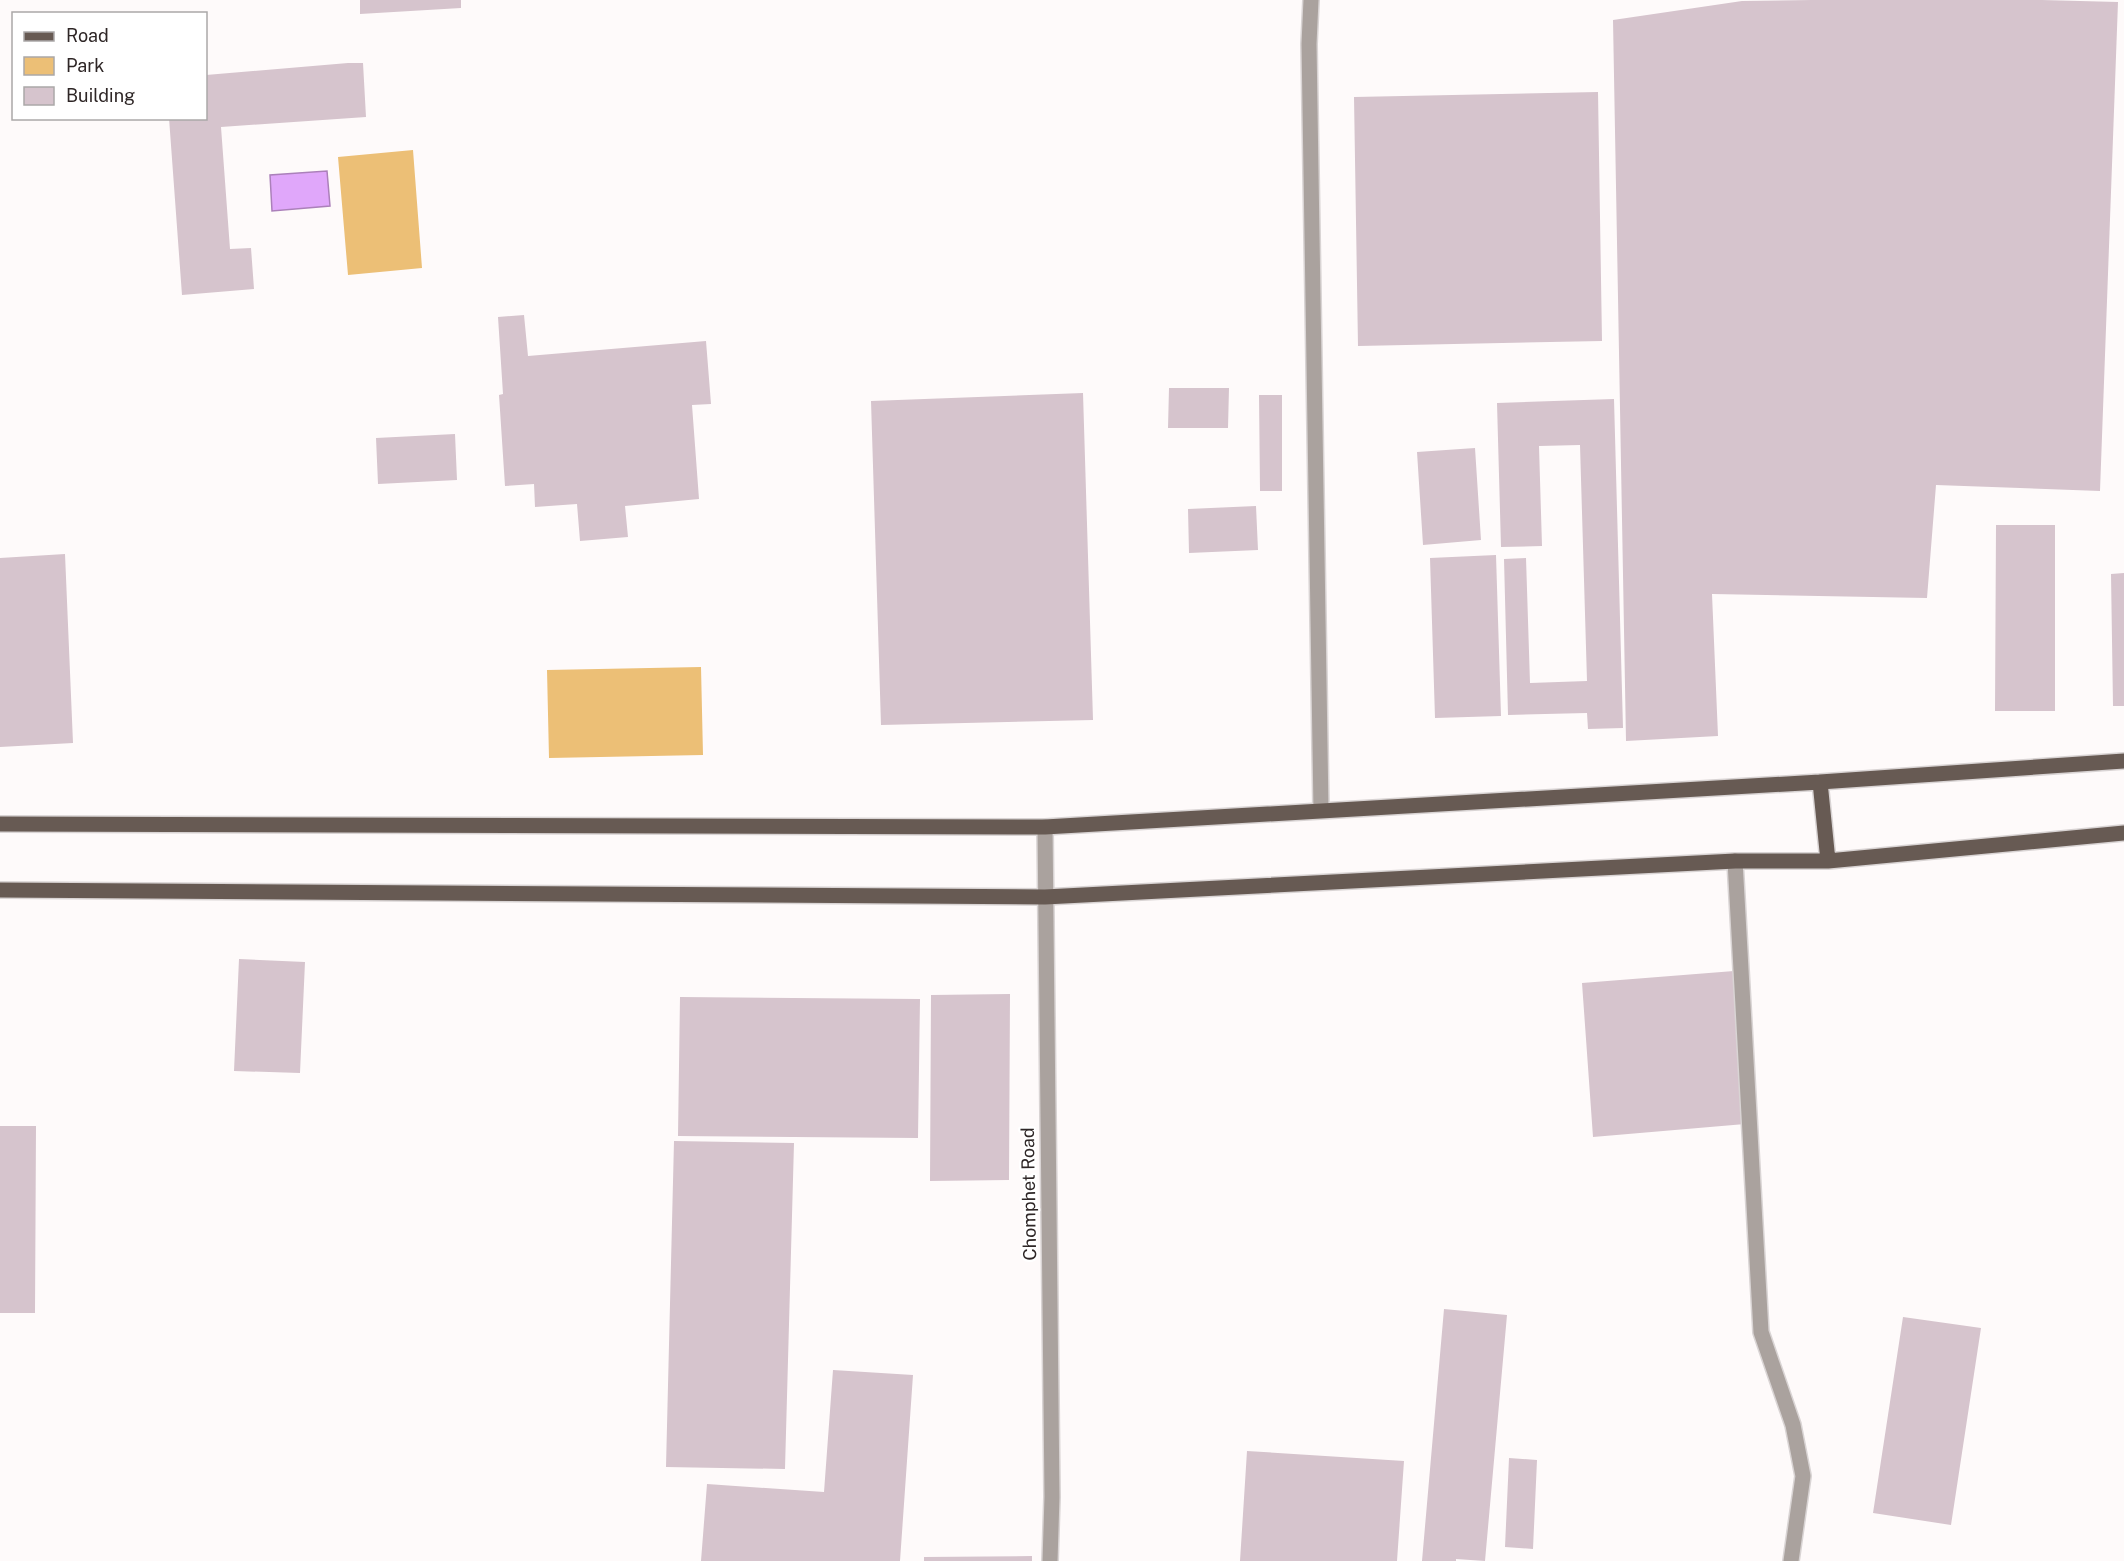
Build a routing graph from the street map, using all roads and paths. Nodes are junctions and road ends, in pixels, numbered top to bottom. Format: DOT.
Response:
graph roads {
  1 [pos="1311,0"];
  2 [pos="2124,761"];
  3 [pos="1820,782"];
  4 [pos="1321,810"];
  5 [pos="0,824"];
  6 [pos="1046,827"];
  7 [pos="2124,833"];
  8 [pos="1735,861"];
  9 [pos="1828,861"];
  10 [pos="0,890"];
  11 [pos="1045,897"];
  12 [pos="1050,1561"];
  13 [pos="1791,1561"];
  1 -- 4 [label="street"];
  2 -- 3 [label="main road"];
  3 -- 4 [label="main road"];
  3 -- 9 [label="main road"];
  4 -- 6 [label="main road"];
  5 -- 6 [label="main road"];
  6 -- 11 [label="street, Chomphet Road"];
  7 -- 9 [label="main road"];
  8 -- 9 [label="main road"];
  8 -- 11 [label="main road"];
  8 -- 13 [label="street"];
  10 -- 11 [label="main road"];
  11 -- 12 [label="street, Chomphet Road"];
}
